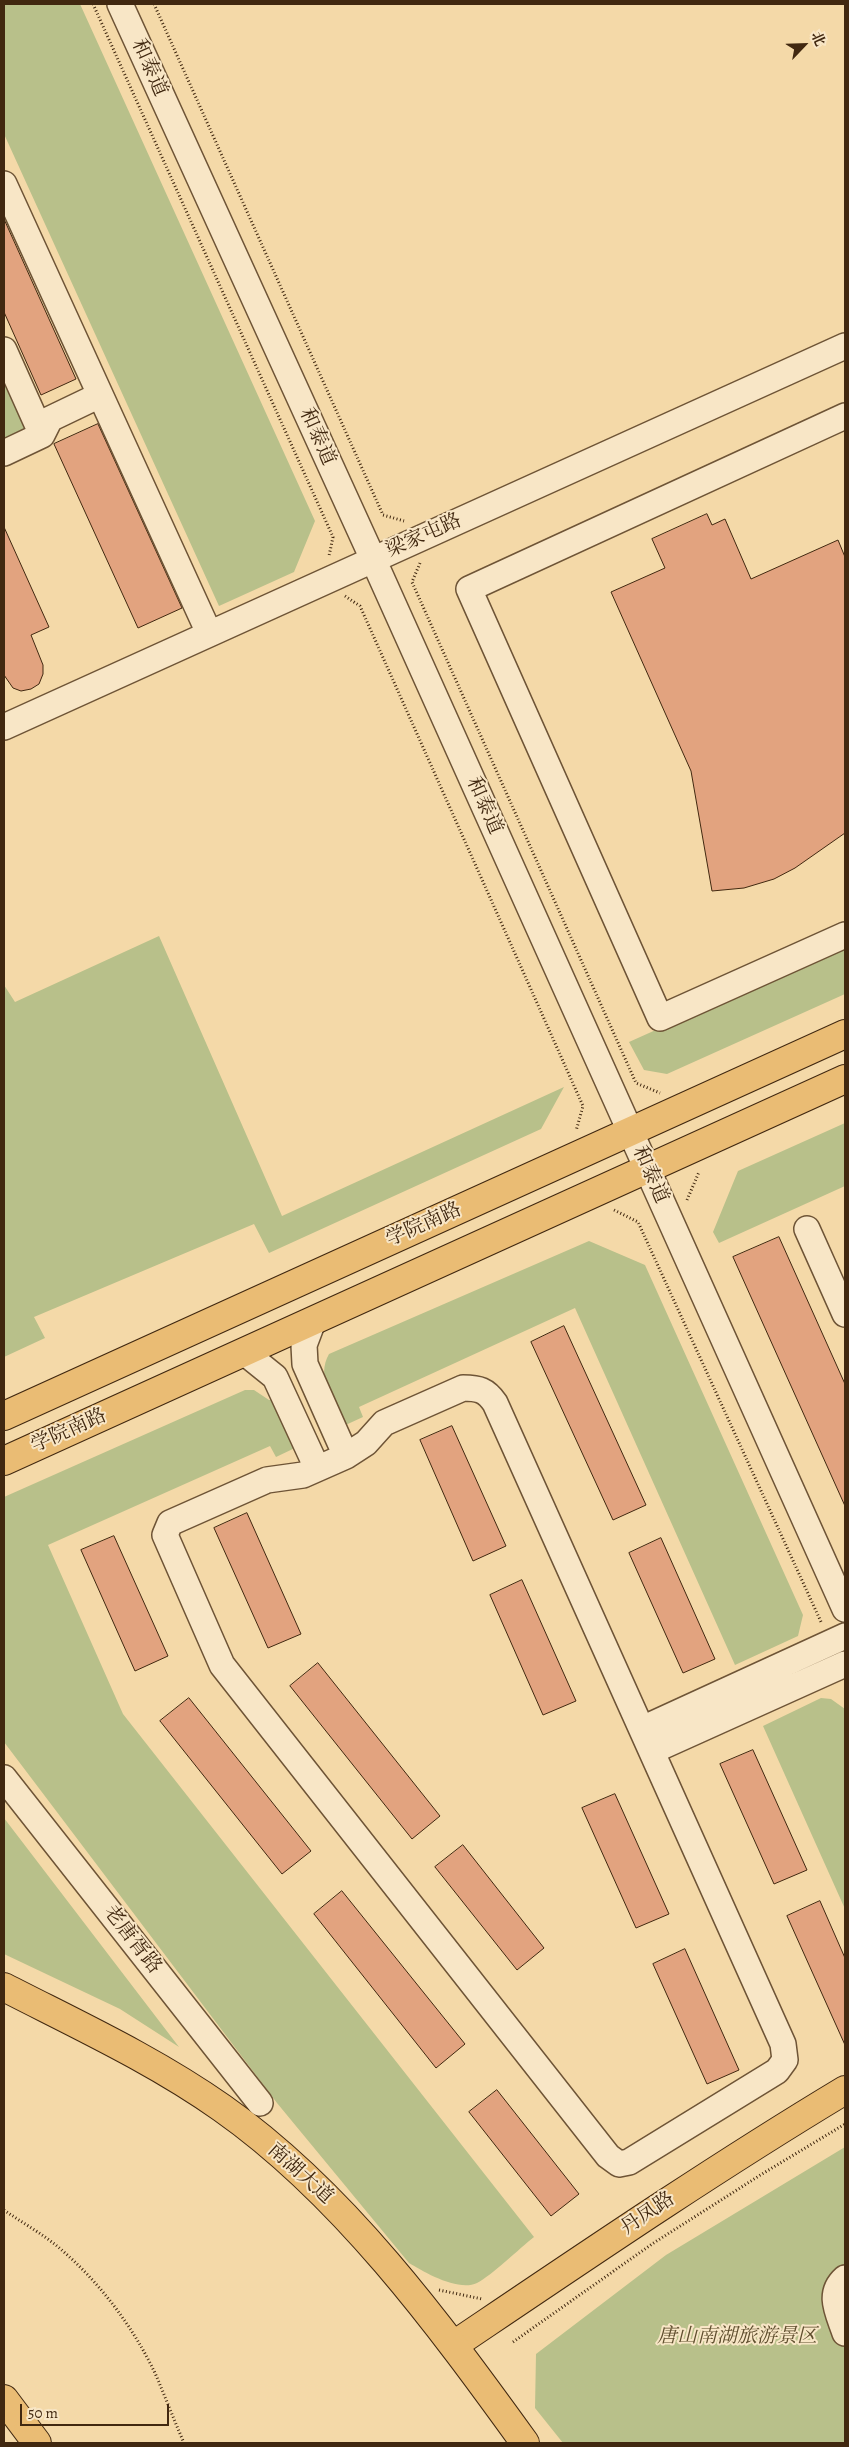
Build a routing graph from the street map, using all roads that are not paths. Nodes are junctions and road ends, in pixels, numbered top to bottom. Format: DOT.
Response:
graph roads {
  1 [pos="120,4"];
  2 [pos="4,184"];
  3 [pos="845,346"];
  4 [pos="4,350"];
  5 [pos="100,395"];
  6 [pos="845,416"];
  7 [pos="42,435"];
  8 [pos="4,453"];
  9 [pos="373,559"];
  10 [pos="209,633"];
  11 [pos="4,726"];
  12 [pos="845,935"];
  13 [pos="845,1034"];
  14 [pos="845,1080"];
  15 [pos="630,1131"];
  16 [pos="647,1169"];
  17 [pos="807,1229"];
  18 [pos="845,1314"];
  19 [pos="313,1321"];
  20 [pos="244,1352"];
  21 [pos="4,1416"];
  22 [pos="346,1456"];
  23 [pos="4,1461"];
  24 [pos="317,1468"];
  25 [pos="845,1608"];
  26 [pos="838,1639"];
  27 [pos="845,1664"];
  28 [pos="647,1740"];
  29 [pos="4,1778"];
  30 [pos="4,1987"];
  31 [pos="845,2090"];
  32 [pos="260,2103"];
  33 [pos="845,2278"];
  34 [pos="845,2333"];
  35 [pos="454,2345"];
  36 [pos="4,2399"];
  37 [pos="36,2443"];
  38 [pos="525,2443"];
  1 -- 9 [label="street, 和泰道"];
  2 -- 5 [label="street"];
  3 -- 9 [label="street, 梁家屯路"];
  4 -- 7 [label="street"];
  5 -- 7 [label="street"];
  5 -- 10 [label="street"];
  6 -- 12 [label="street"];
  7 -- 8 [label="street"];
  9 -- 10 [label="street, 梁家屯路"];
  9 -- 15 [label="street, 和泰道"];
  10 -- 11 [label="street, 梁家屯路"];
  13 -- 15 [label="main road, 学院南路"];
  14 -- 16 [label="main road, 学院南路"];
  15 -- 16 [label="street, 和泰道"];
  15 -- 21 [label="main road, 学院南路"];
  16 -- 19 [label="main road, 学院南路"];
  16 -- 25 [label="street, 和泰道"];
  17 -- 18 [label="street"];
  19 -- 20 [label="main road, 学院南路"];
  19 -- 22 [label="street"];
  20 -- 23 [label="main road, 学院南路"];
  20 -- 24 [label="street"];
  22 -- 24 [label="street"];
  22 -- 28 [label="street"];
  24 -- 28 [label="street"];
  26 -- 28 [label="street"];
  27 -- 28 [label="street"];
  29 -- 32 [label="street, 老唐胥路"];
  30 -- 35 [label="main road, 南湖大道"];
  31 -- 35 [label="main road, 丹凤路"];
  33 -- 34 [label="street"];
  35 -- 38 [label="main road, 南湖大道"];
  36 -- 37 [label="main road"];
}
